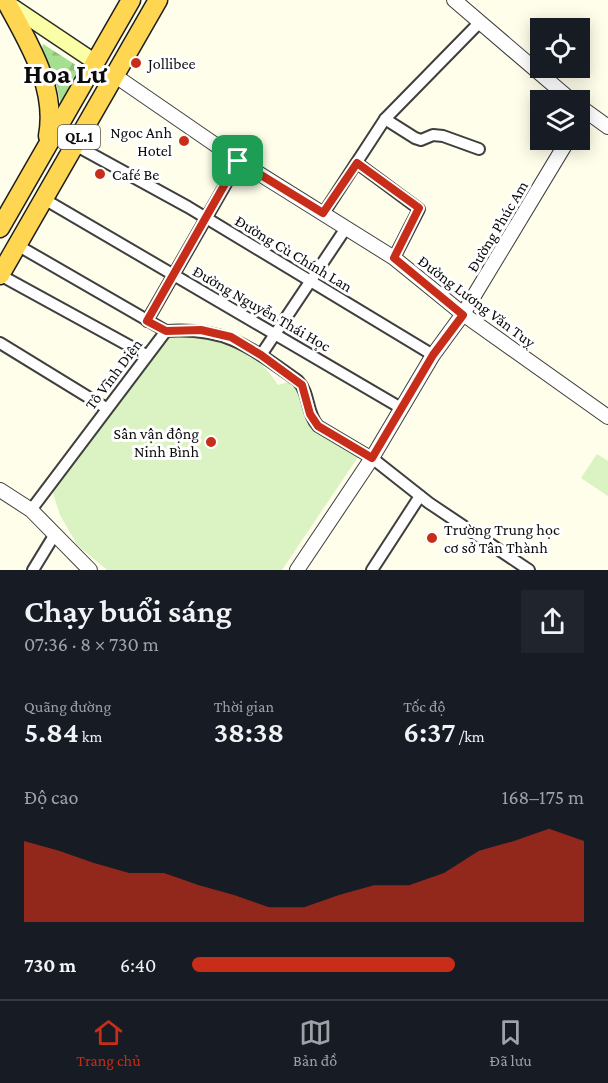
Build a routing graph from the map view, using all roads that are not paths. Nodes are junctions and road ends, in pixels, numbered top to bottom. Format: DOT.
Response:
graph roads {
  1 [pos="131,0"];
  2 [pos="158,0"];
  3 [pos="454,0"];
  4 [pos="5,2"];
  5 [pos="480,23"];
  6 [pos="95,62"];
  7 [pos="114,75"];
  8 [pos="559,90"];
  9 [pos="590,118"];
  10 [pos="385,119"];
  11 [pos="608,127"];
  12 [pos="75,145"];
  13 [pos="46,147"];
  14 [pos="479,148"];
  15 [pos="562,150"];
  16 [pos="238,161"];
  17 [pos="357,163"];
  18 [pos="44,199"];
  19 [pos="323,213"];
  20 [pos="206,218"];
  21 [pos="0,228"];
  22 [pos="346,228"];
  23 [pos="17,246"];
  24 [pos="394,258"];
  25 [pos="174,274"];
  26 [pos="0,275"];
  27 [pos="310,281"];
  28 [pos="463,315"];
  29 [pos="147,321"];
  30 [pos="166,331"];
  31 [pos="276,333"];
  32 [pos="0,343"];
  33 [pos="146,355"];
  34 [pos="261,355"];
  35 [pos="433,355"];
  36 [pos="106,408"];
  37 [pos="401,408"];
  38 [pos="608,417"];
  39 [pos="372,458"];
  40 [pos="0,490"];
  41 [pos="420,496"];
  42 [pos="31,510"];
  43 [pos="55,534"];
  44 [pos="33,570"];
  45 [pos="90,570"];
  46 [pos="297,570"];
  47 [pos="372,570"];
  48 [pos="529,570"];
  1 -- 6 [label="highway, QL.1"];
  2 -- 7 [label="highway, QL.1"];
  3 -- 5 [label="street"];
  4 -- 6 [label="main road"];
  4 -- 13 [label="highway"];
  5 -- 8 [label="street"];
  5 -- 10 [label="street"];
  6 -- 7 [label="highway"];
  6 -- 13 [label="highway, QL.1"];
  7 -- 12 [label="highway, QL.1"];
  7 -- 16 [label="street, Đường Lương Văn Tuỵ"];
  9 -- 11 [label="street"];
  10 -- 14 [label="street"];
  10 -- 17 [label="street"];
  12 -- 18 [label="highway, QL.1"];
  12 -- 20 [label="street, Đường Cù Chính Lan"];
  13 -- 21 [label="highway, QL.1"];
  15 -- 28 [label="street, Đường Phúc Am"];
  16 -- 19 [label="street, Đường Lương Văn Tuỵ"];
  16 -- 20 [label="street"];
  17 -- 19 [label="street"];
  17 -- 24 [label="street"];
  18 -- 23 [label="highway, QL.1"];
  18 -- 25 [label="street, Đường Nguyễn Thái Học"];
  19 -- 22 [label="street, Đường Lương Văn Tuỵ"];
  20 -- 25 [label="street"];
  20 -- 27 [label="street, Đường Cù Chính Lan"];
  22 -- 24 [label="street, Đường Lương Văn Tuỵ"];
  22 -- 27 [label="street"];
  23 -- 26 [label="highway, QL.1"];
  23 -- 29 [label="street"];
  24 -- 28 [label="street, Đường Lương Văn Tuỵ"];
  25 -- 29 [label="street"];
  25 -- 31 [label="street, Đường Nguyễn Thái Học"];
  26 -- 33 [label="street"];
  27 -- 31 [label="street"];
  27 -- 35 [label="street, Đường Cù Chính Lan"];
  28 -- 35 [label="street, Đường Phúc Am"];
  28 -- 38 [label="street, Đường Lương Văn Tuỵ"];
  29 -- 30 [label="street"];
  30 -- 33 [label="street, Tô Vĩnh Diện"];
  30 -- 34 [label="street"];
  31 -- 34 [label="street"];
  31 -- 37 [label="street, Đường Nguyễn Thái Học"];
  32 -- 36 [label="street"];
  33 -- 36 [label="street, Tô Vĩnh Diện"];
  34 -- 39 [label="street"];
  35 -- 37 [label="street, Đường Phúc Am"];
  36 -- 42 [label="street, Tô Vĩnh Diện"];
  37 -- 39 [label="street, Đường Phúc Am"];
  39 -- 41 [label="street"];
  39 -- 46 [label="street, Đường Phúc Am"];
  40 -- 42 [label="street"];
  41 -- 47 [label="street"];
  41 -- 48 [label="street"];
  42 -- 43 [label="street"];
  43 -- 44 [label="street"];
  43 -- 45 [label="street"];
}
